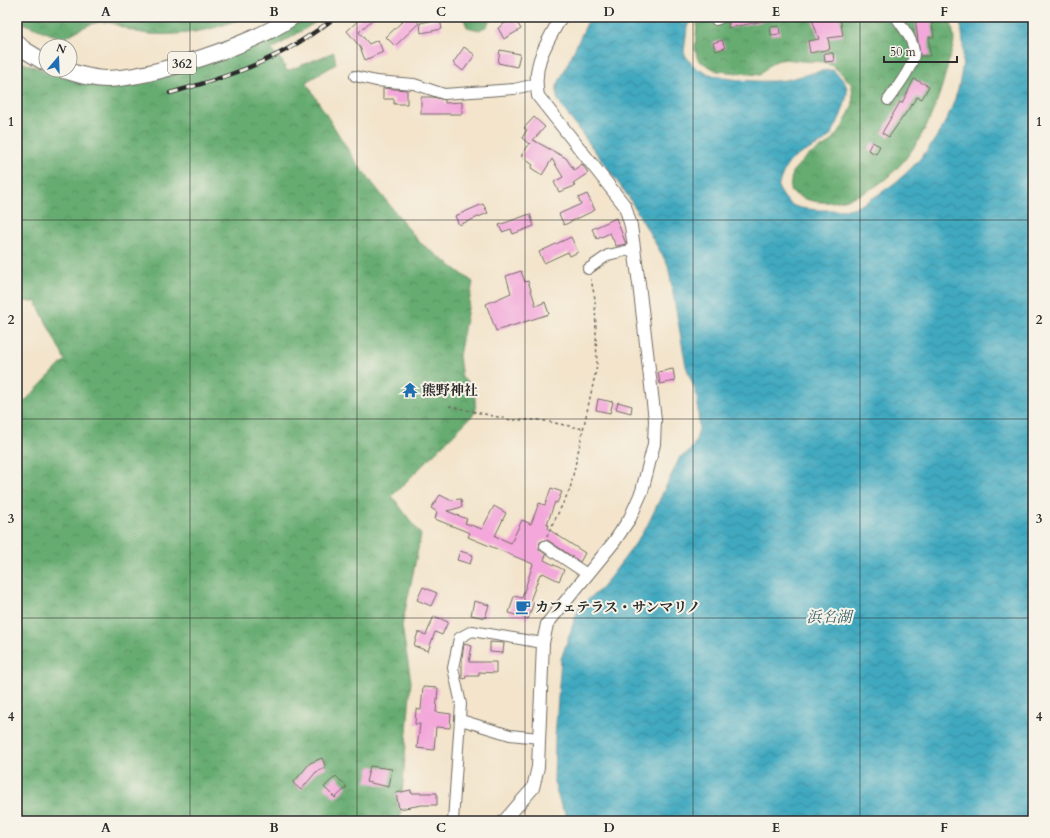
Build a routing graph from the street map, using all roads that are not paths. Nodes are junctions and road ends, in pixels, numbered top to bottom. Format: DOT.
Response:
graph roads {
  1 [pos="292,17"];
  2 [pos="560,17"];
  3 [pos="896,17"];
  4 [pos="17,43"];
  5 [pos="38,58"];
  6 [pos="78,73"];
  7 [pos="355,76"];
  8 [pos="536,84"];
  9 [pos="888,100"];
  10 [pos="634,249"];
  11 [pos="588,269"];
  12 [pos="545,546"];
  13 [pos="587,574"];
  14 [pos="543,643"];
  15 [pos="461,720"];
  16 [pos="539,738"];
  17 [pos="453,821"];
  18 [pos="504,821"];
  1 -- 6 [label="highway, 362"];
  2 -- 8 [label="street"];
  3 -- 9 [label="street"];
  4 -- 5 [label="highway"];
  7 -- 8 [label="street"];
  8 -- 10 [label="street"];
  10 -- 11 [label="street"];
  10 -- 13 [label="street"];
  12 -- 13 [label="street"];
  13 -- 14 [label="street"];
  14 -- 15 [label="street"];
  14 -- 16 [label="street"];
  15 -- 16 [label="street"];
  15 -- 17 [label="street"];
  16 -- 18 [label="street"];
}
